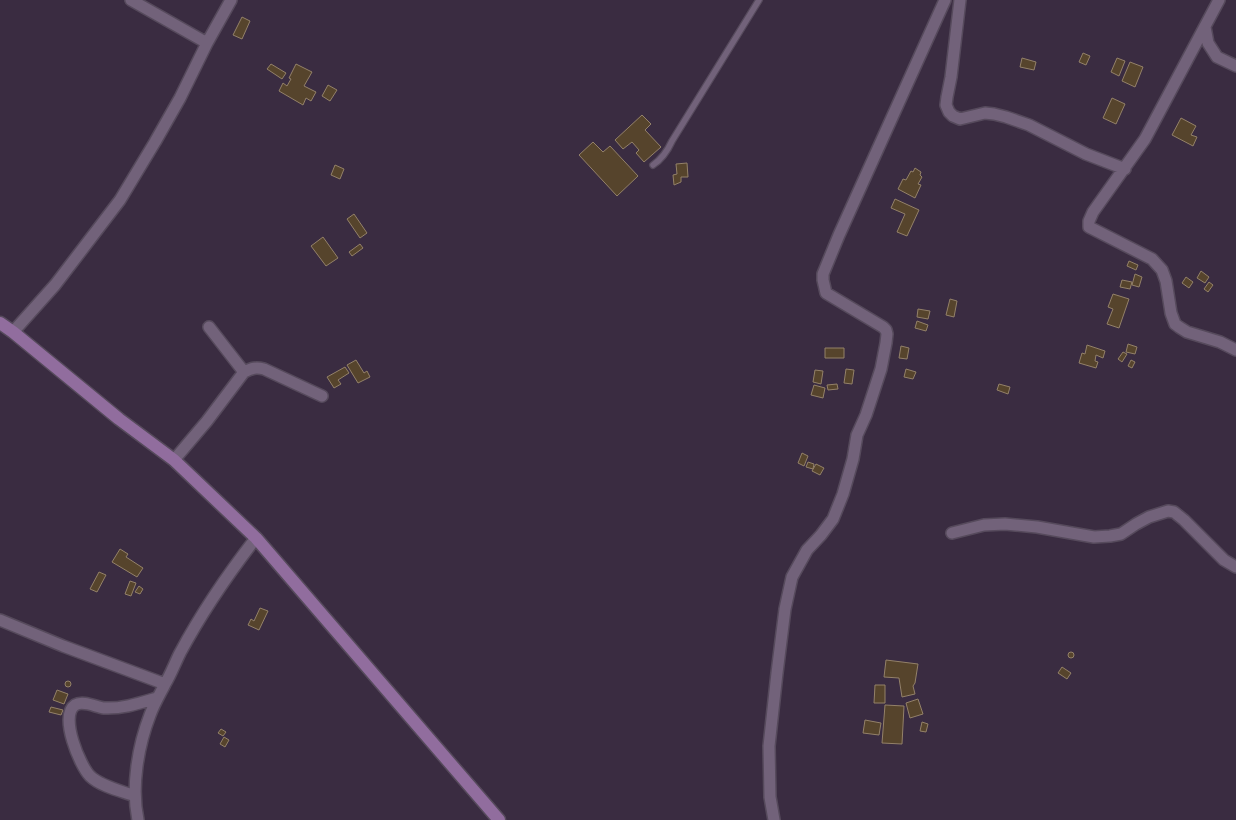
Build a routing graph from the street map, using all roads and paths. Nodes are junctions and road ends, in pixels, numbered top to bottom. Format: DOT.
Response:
graph roads {
  1 [pos="131,0"];
  2 [pos="230,0"];
  3 [pos="759,0"];
  4 [pos="946,0"];
  5 [pos="960,0"];
  6 [pos="1219,0"];
  7 [pos="1205,27"];
  8 [pos="207,43"];
  9 [pos="1236,66"];
  10 [pos="653,165"];
  11 [pos="1125,168"];
  12 [pos="0,323"];
  13 [pos="209,326"];
  14 [pos="13,332"];
  15 [pos="1236,350"];
  16 [pos="244,372"];
  17 [pos="322,396"];
  18 [pos="174,460"];
  19 [pos="952,532"];
  20 [pos="256,538"];
  21 [pos="1236,567"];
  22 [pos="0,620"];
  23 [pos="165,684"];
  24 [pos="157,698"];
  25 [pos="135,796"];
  26 [pos="138,820"];
  27 [pos="499,820"];
  28 [pos="774,820"];
  1 -- 8 [label="street"];
  2 -- 8 [label="street"];
  3 -- 10 [label="lane"];
  4 -- 28 [label="street"];
  5 -- 11 [label="street"];
  6 -- 7 [label="street"];
  7 -- 9 [label="street"];
  7 -- 11 [label="street"];
  8 -- 14 [label="street"];
  11 -- 15 [label="street"];
  12 -- 14 [label="street"];
  13 -- 16 [label="street"];
  14 -- 18 [label="street"];
  16 -- 17 [label="street"];
  16 -- 18 [label="street"];
  18 -- 20 [label="street"];
  19 -- 21 [label="street"];
  20 -- 23 [label="street"];
  20 -- 27 [label="street"];
  22 -- 23 [label="street"];
  23 -- 24 [label="street"];
  24 -- 25 [label="street"];
  24 -- 25 [label="street"];
  25 -- 26 [label="street"];
}
